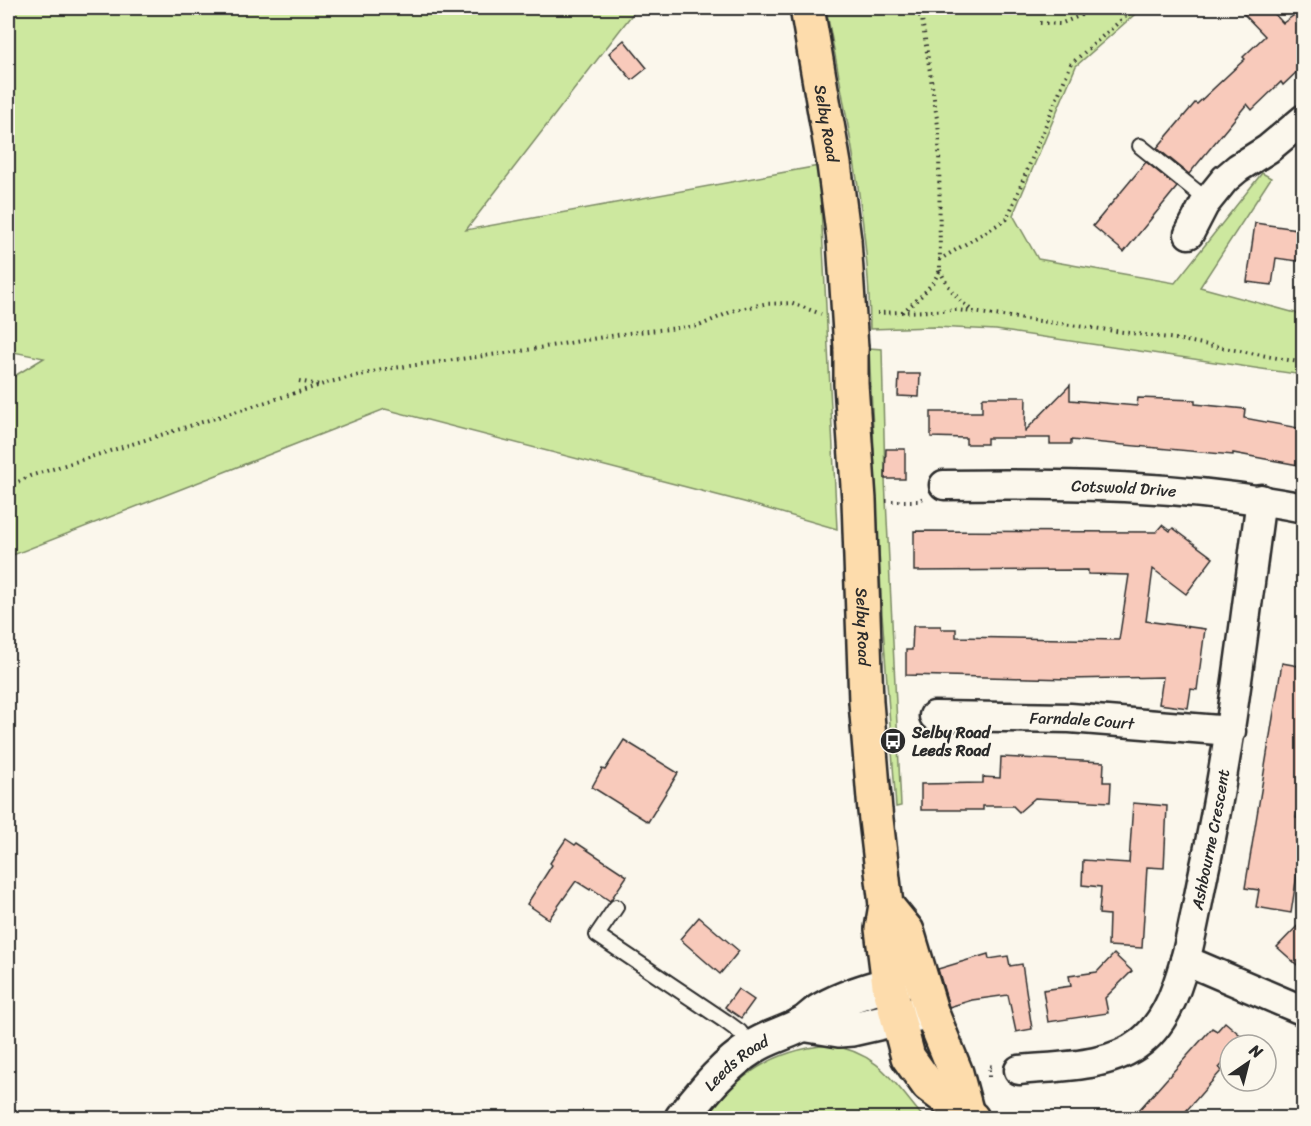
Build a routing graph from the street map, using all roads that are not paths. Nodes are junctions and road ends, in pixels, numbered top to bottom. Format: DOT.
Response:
graph roads {
  1 [pos="807,8"];
  2 [pos="1304,118"];
  3 [pos="1140,146"];
  4 [pos="1207,200"];
  5 [pos="1189,234"];
  6 [pos="944,485"];
  7 [pos="1261,499"];
  8 [pos="1304,508"];
  9 [pos="934,716"];
  10 [pos="1231,730"];
  11 [pos="886,905"];
  12 [pos="616,907"];
  13 [pos="1185,960"];
  14 [pos="920,975"];
  15 [pos="889,985"];
  16 [pos="931,1011"];
  17 [pos="1304,1011"];
  18 [pos="898,1019"];
  19 [pos="802,1024"];
  20 [pos="752,1047"];
  21 [pos="1019,1070"];
  22 [pos="969,1116"];
  23 [pos="682,1119"];
  1 -- 11 [label="highway, Selby Road, bridge"];
  2 -- 4 [label="street"];
  3 -- 4 [label="lane"];
  4 -- 5 [label="street"];
  6 -- 7 [label="street, Cotswold Drive"];
  7 -- 8 [label="street, Cotswold Drive"];
  7 -- 10 [label="street, Ashbourne Crescent"];
  9 -- 10 [label="street, Farndale Court"];
  10 -- 13 [label="street, Ashbourne Crescent"];
  11 -- 14 [label="highway, Selby Road"];
  11 -- 15 [label="highway, Selby Road"];
  12 -- 20 [label="lane"];
  13 -- 17 [label="street"];
  13 -- 21 [label="street, Ashbourne Crescent"];
  14 -- 15 [label="main road, Leeds Road"];
  14 -- 16 [label="highway, Selby Road"];
  15 -- 18 [label="highway, Selby Road"];
  15 -- 19 [label="main road, Leeds Road"];
  16 -- 18 [label="main road"];
  16 -- 22 [label="highway, Selby Road"];
  18 -- 19 [label="main road"];
  18 -- 22 [label="highway, Selby Road"];
  19 -- 20 [label="main road, Leeds Road"];
  20 -- 23 [label="main road, Leeds Road"];
}
